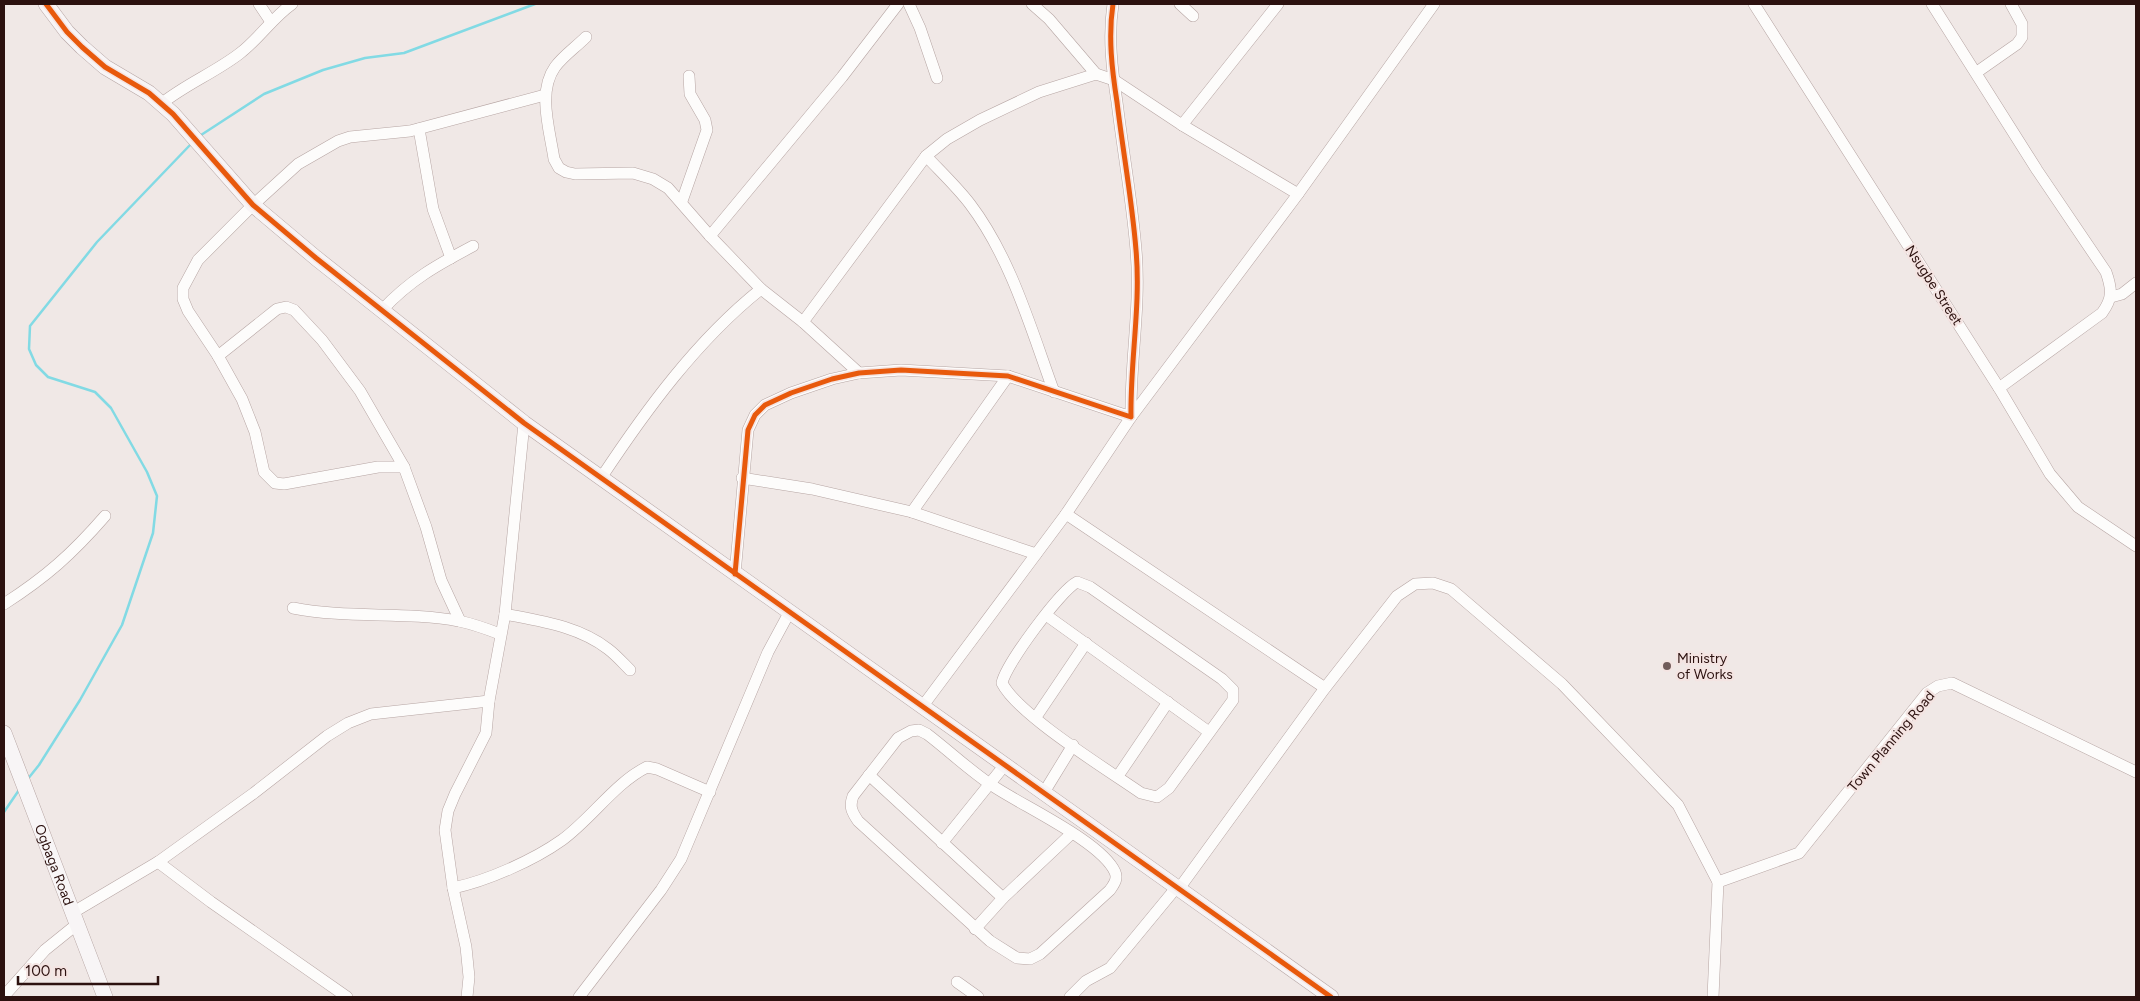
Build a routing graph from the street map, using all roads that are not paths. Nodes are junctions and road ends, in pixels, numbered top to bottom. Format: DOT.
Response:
graph roads {
  1 [pos="46,4"];
  2 [pos="259,4"];
  3 [pos="292,4"];
  4 [pos="898,4"];
  5 [pos="909,4"];
  6 [pos="1032,4"];
  7 [pos="1113,4"];
  8 [pos="1180,4"];
  9 [pos="1278,4"];
  10 [pos="1434,4"];
  11 [pos="1754,4"];
  12 [pos="1932,4"];
  13 [pos="2011,4"];
  14 [pos="1192,16"];
  15 [pos="271,22"];
  16 [pos="586,37"];
  17 [pos="1977,72"];
  18 [pos="1096,74"];
  19 [pos="689,76"];
  20 [pos="936,78"];
  21 [pos="1114,80"];
  22 [pos="545,95"];
  23 [pos="161,104"];
  24 [pos="1182,125"];
  25 [pos="419,129"];
  26 [pos="926,156"];
  27 [pos="1298,194"];
  28 [pos="682,201"];
  29 [pos="253,205"];
  30 [pos="710,236"];
  31 [pos="473,246"];
  32 [pos="450,258"];
  33 [pos="2136,283"];
  34 [pos="761,289"];
  35 [pos="2111,296"];
  36 [pos="382,310"];
  37 [pos="803,322"];
  38 [pos="218,356"];
  39 [pos="858,373"];
  40 [pos="1008,376"];
  41 [pos="1999,388"];
  42 [pos="1054,392"];
  43 [pos="1132,417"];
  44 [pos="524,423"];
  45 [pos="404,467"];
  46 [pos="600,478"];
  47 [pos="742,478"];
  48 [pos="912,512"];
  49 [pos="1066,514"];
  50 [pos="105,516"];
  51 [pos="2136,546"];
  52 [pos="1036,554"];
  53 [pos="734,574"];
  54 [pos="4,604"];
  55 [pos="293,608"];
  56 [pos="789,613"];
  57 [pos="504,614"];
  58 [pos="1046,615"];
  59 [pos="460,621"];
  60 [pos="500,634"];
  61 [pos="1086,643"];
  62 [pos="630,670"];
  63 [pos="1325,688"];
  64 [pos="488,701"];
  65 [pos="1168,702"];
  66 [pos="922,707"];
  67 [pos="1036,717"];
  68 [pos="1209,732"];
  69 [pos="4,733"];
  70 [pos="1073,745"];
  71 [pos="1004,766"];
  72 [pos="2136,772"];
  73 [pos="869,775"];
  74 [pos="1118,776"];
  75 [pos="990,784"];
  76 [pos="710,792"];
  77 [pos="1043,794"];
  78 [pos="1071,834"];
  79 [pos="942,843"];
  80 [pos="158,862"];
  81 [pos="1718,882"];
  82 [pos="453,888"];
  83 [pos="1177,889"];
  84 [pos="1003,898"];
  85 [pos="74,919"];
  86 [pos="975,929"];
  87 [pos="957,982"];
  88 [pos="4,996"];
  89 [pos="105,997"];
  90 [pos="347,997"];
  91 [pos="468,997"];
  92 [pos="579,997"];
  93 [pos="978,997"];
  94 [pos="1070,997"];
  95 [pos="1331,997"];
  96 [pos="1713,997"];
  1 -- 23 [label="street"];
  2 -- 15 [label="street"];
  3 -- 15 [label="street"];
  4 -- 30 [label="street"];
  5 -- 20 [label="street"];
  6 -- 18 [label="street"];
  7 -- 21 [label="street"];
  8 -- 14 [label="street"];
  9 -- 24 [label="street"];
  10 -- 27 [label="street"];
  11 -- 41 [label="street, Nsugbe Street"];
  12 -- 17 [label="street"];
  13 -- 17 [label="street"];
  15 -- 23 [label="street"];
  16 -- 22 [label="street"];
  17 -- 35 [label="street"];
  18 -- 21 [label="street"];
  18 -- 26 [label="street"];
  19 -- 28 [label="street"];
  21 -- 24 [label="street"];
  21 -- 43 [label="street"];
  22 -- 25 [label="street"];
  22 -- 28 [label="street"];
  23 -- 29 [label="street"];
  24 -- 27 [label="street"];
  25 -- 29 [label="street"];
  25 -- 32 [label="street"];
  26 -- 37 [label="street"];
  26 -- 42 [label="street"];
  27 -- 43 [label="street"];
  28 -- 30 [label="street"];
  29 -- 36 [label="street"];
  29 -- 38 [label="street"];
  30 -- 34 [label="street"];
  31 -- 32 [label="street"];
  32 -- 36 [label="street"];
  33 -- 35 [label="street"];
  34 -- 37 [label="street"];
  34 -- 46 [label="street"];
  35 -- 41 [label="street"];
  36 -- 44 [label="street"];
  37 -- 39 [label="street"];
  38 -- 45 [label="street"];
  38 -- 45 [label="street"];
  39 -- 40 [label="street"];
  39 -- 47 [label="street"];
  40 -- 42 [label="street"];
  40 -- 48 [label="street"];
  41 -- 51 [label="street, Nsugbe Street"];
  42 -- 43 [label="street"];
  43 -- 49 [label="street"];
  44 -- 46 [label="street"];
  44 -- 57 [label="street"];
  45 -- 59 [label="street"];
  46 -- 53 [label="street"];
  47 -- 48 [label="street"];
  47 -- 53 [label="street"];
  48 -- 52 [label="street"];
  49 -- 52 [label="street"];
  49 -- 63 [label="street"];
  50 -- 54 [label="street"];
  52 -- 66 [label="street"];
  53 -- 56 [label="street"];
  55 -- 59 [label="street"];
  56 -- 66 [label="street"];
  56 -- 76 [label="street"];
  57 -- 60 [label="street"];
  57 -- 62 [label="street"];
  58 -- 61 [label="street"];
  58 -- 67 [label="street"];
  58 -- 68 [label="street"];
  59 -- 60 [label="street"];
  60 -- 64 [label="street"];
  61 -- 65 [label="street"];
  61 -- 67 [label="street"];
  63 -- 81 [label="street"];
  63 -- 83 [label="street"];
  64 -- 80 [label="street"];
  64 -- 82 [label="street"];
  65 -- 68 [label="street"];
  65 -- 74 [label="street"];
  66 -- 71 [label="street"];
  67 -- 70 [label="street"];
  68 -- 74 [label="street"];
  69 -- 85 [label="street, Ogbaga Road"];
  70 -- 74 [label="street"];
  70 -- 77 [label="street"];
  71 -- 75 [label="street"];
  71 -- 77 [label="street"];
  72 -- 81 [label="street, Town Planning Road"];
  73 -- 75 [label="street"];
  73 -- 79 [label="street"];
  73 -- 86 [label="street"];
  75 -- 78 [label="street"];
  75 -- 79 [label="street"];
  76 -- 82 [label="street"];
  76 -- 92 [label="street"];
  77 -- 83 [label="street"];
  78 -- 84 [label="street"];
  78 -- 86 [label="street"];
  79 -- 84 [label="street"];
  80 -- 85 [label="street"];
  80 -- 90 [label="street"];
  81 -- 96 [label="street"];
  82 -- 91 [label="street"];
  83 -- 94 [label="street"];
  83 -- 95 [label="street"];
  84 -- 86 [label="street"];
  85 -- 88 [label="street"];
  85 -- 89 [label="street, Ogbaga Road"];
  87 -- 93 [label="street"];
}
